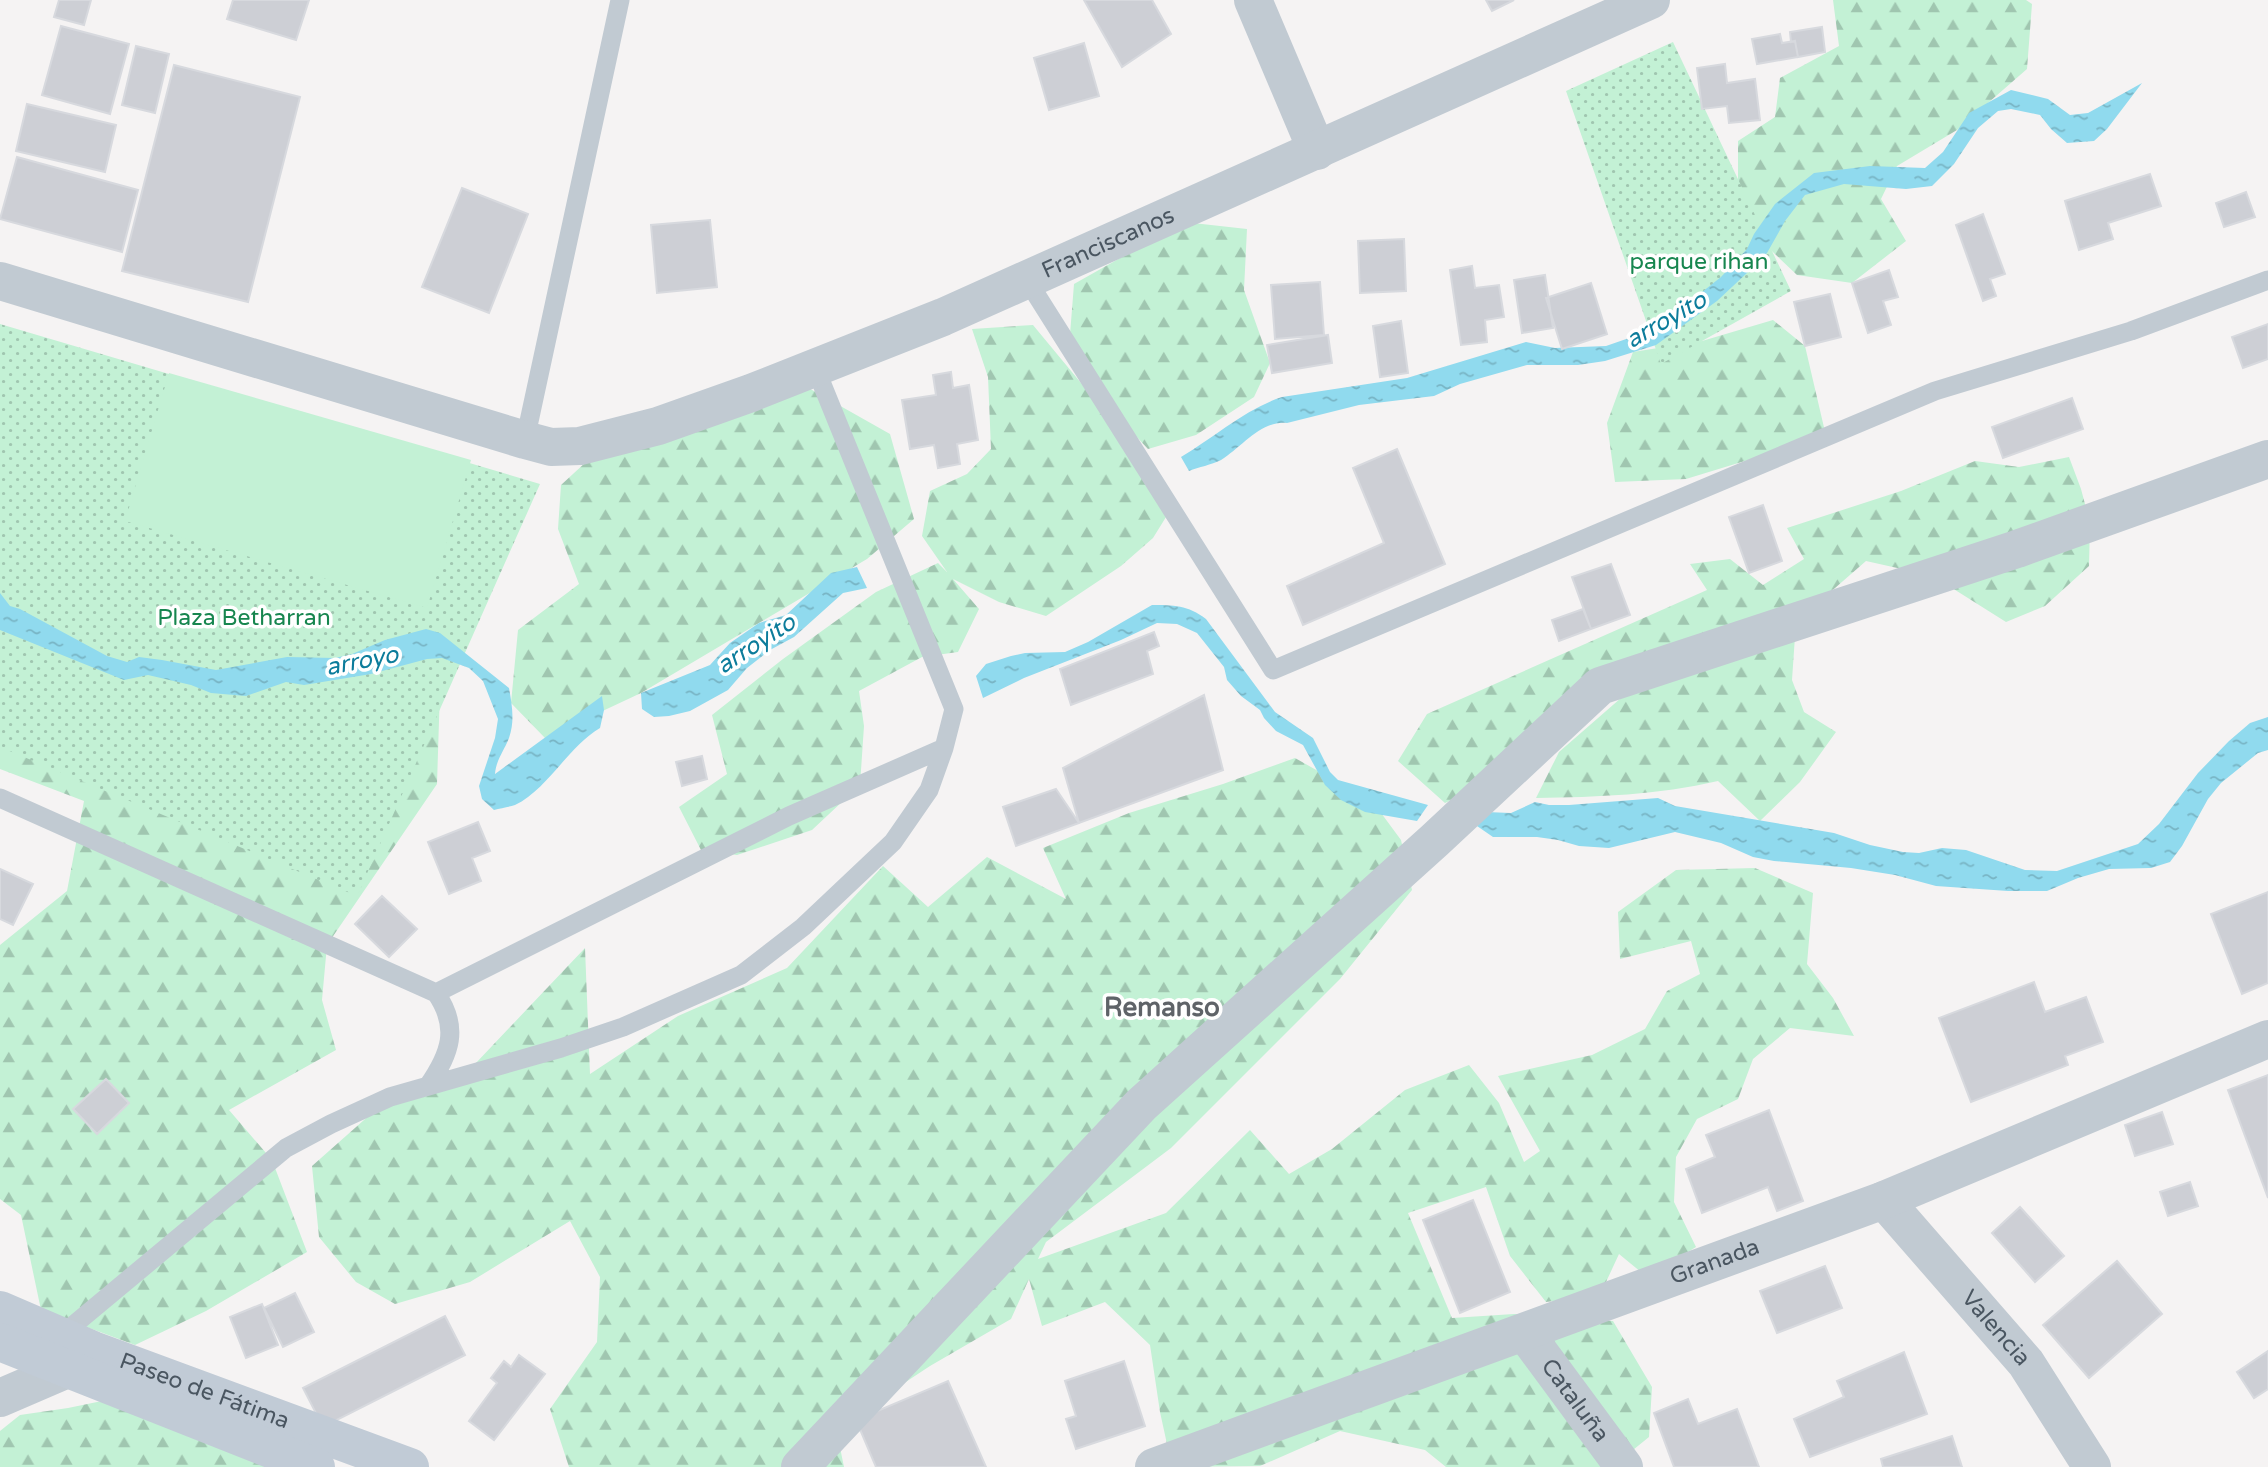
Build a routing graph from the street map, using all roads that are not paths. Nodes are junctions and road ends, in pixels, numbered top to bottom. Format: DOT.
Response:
graph roads {
  1 [pos="620,0"];
  2 [pos="1253,0"];
  3 [pos="1651,0"];
  4 [pos="1317,151"];
  5 [pos="1027,280"];
  6 [pos="2268,280"];
  7 [pos="0,281"];
  8 [pos="815,368"];
  9 [pos="538,443"];
  10 [pos="2268,459"];
  11 [pos="944,748"];
  12 [pos="0,798"];
  13 [pos="436,993"];
  14 [pos="2268,1040"];
  15 [pos="428,1086"];
  16 [pos="1884,1200"];
  17 [pos="0,1310"];
  18 [pos="1525,1333"];
  19 [pos="0,1342"];
  20 [pos="63,1353"];
  21 [pos="0,1398"];
  22 [pos="316,1467"];
  23 [pos="410,1467"];
  24 [pos="800,1467"];
  25 [pos="1154,1467"];
  26 [pos="1624,1467"];
  27 [pos="2092,1467"];
  1 -- 9 [label="lane"];
  2 -- 4 [label="street"];
  3 -- 4 [label="street, Franciscanos"];
  4 -- 5 [label="street, Franciscanos"];
  5 -- 6 [label="lane"];
  5 -- 8 [label="street, Franciscanos"];
  7 -- 9 [label="street"];
  8 -- 9 [label="street, Franciscanos"];
  8 -- 11 [label="lane"];
  10 -- 24 [label="street"];
  11 -- 13 [label="lane"];
  11 -- 15 [label="lane"];
  12 -- 13 [label="lane"];
  13 -- 15 [label="lane"];
  14 -- 16 [label="street, Granada"];
  15 -- 20 [label="lane"];
  16 -- 18 [label="street, Granada"];
  16 -- 27 [label="street, Valencia"];
  17 -- 20 [label="street, Paseo de Fátima"];
  18 -- 25 [label="street, Granada"];
  18 -- 26 [label="street, Cataluña"];
  19 -- 20 [label="street, Paseo de Fátima"];
  20 -- 21 [label="street"];
  20 -- 22 [label="street, Paseo de Fátima"];
  20 -- 23 [label="street, Paseo de Fátima"];
}
